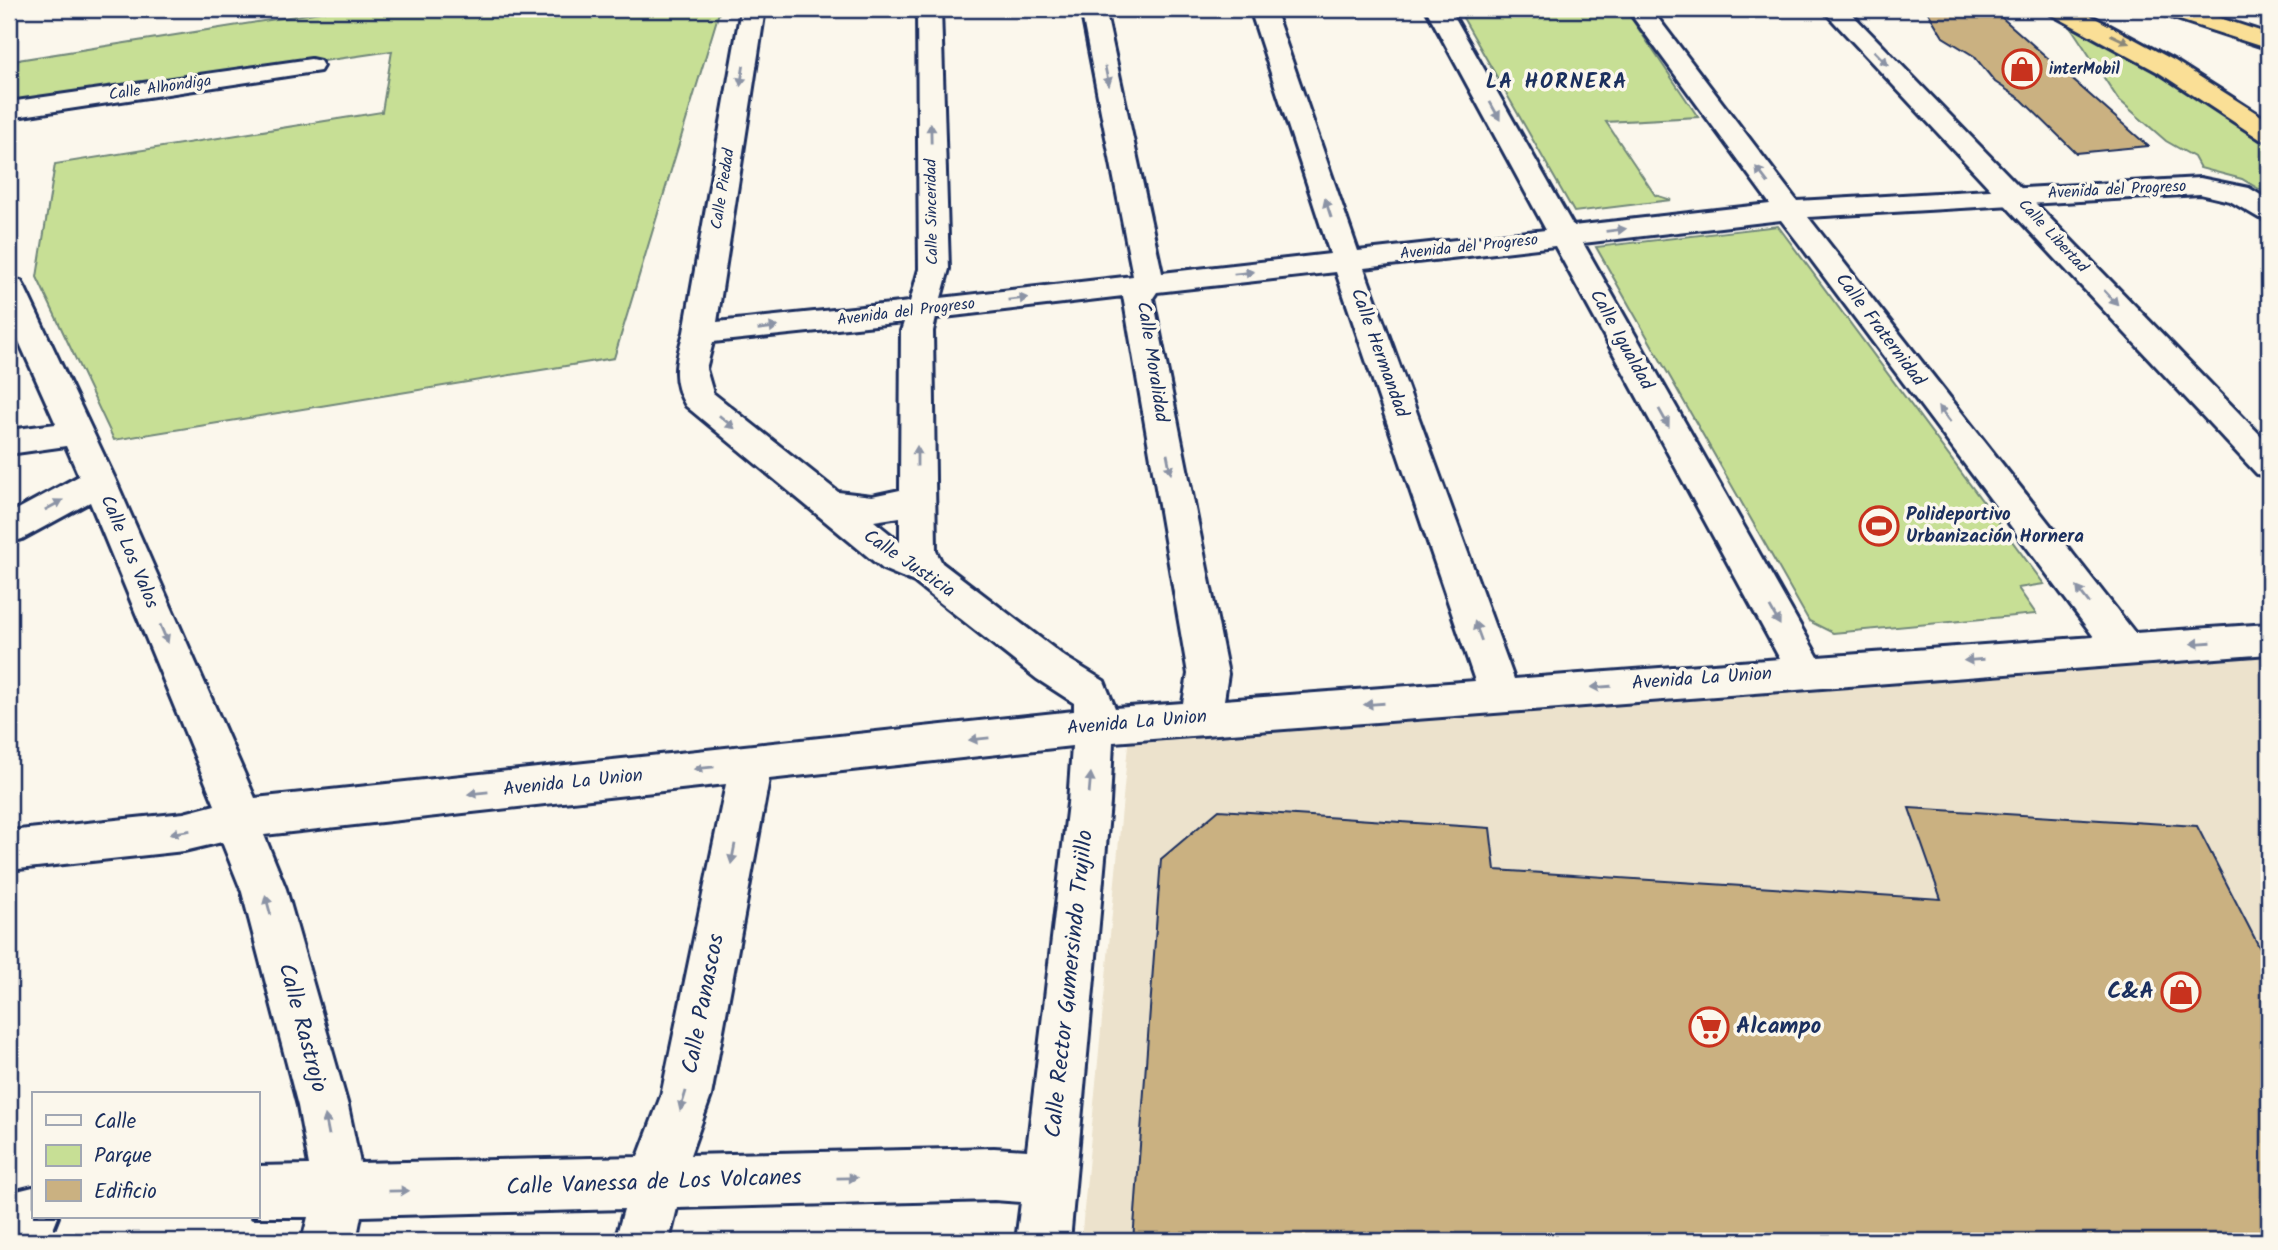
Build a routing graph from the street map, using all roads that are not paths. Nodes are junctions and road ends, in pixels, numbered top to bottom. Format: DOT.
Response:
graph roads {
  1 [pos="753,9"];
  2 [pos="929,9"];
  3 [pos="1093,9"];
  4 [pos="1262,9"];
  5 [pos="1438,9"];
  6 [pos="1639,9"];
  7 [pos="1834,9"];
  8 [pos="2059,9"];
  9 [pos="2102,9"];
  10 [pos="2169,9"];
  11 [pos="2269,42"];
  12 [pos="311,65"];
  13 [pos="2242,86"];
  14 [pos="9,110"];
  15 [pos="2269,133"];
  16 [pos="2014,195"];
  17 [pos="1789,210"];
  18 [pos="2269,212"];
  19 [pos="1564,236"];
  20 [pos="1346,261"];
  21 [pos="1148,284"];
  22 [pos="10,288"];
  23 [pos="923,309"];
  24 [pos="699,332"];
  25 [pos="690,369"];
  26 [pos="78,433"];
  27 [pos="9,442"];
  28 [pos="2269,465"];
  29 [pos="99,481"];
  30 [pos="917,497"];
  31 [pos="825,503"];
  32 [pos="9,530"];
  33 [pos="927,572"];
  34 [pos="2269,639"];
  35 [pos="2124,649"];
  36 [pos="1051,668"];
  37 [pos="1806,671"];
  38 [pos="1500,695"];
  39 [pos="1093,709"];
  40 [pos="1197,718"];
  41 [pos="1040,732"];
  42 [pos="751,763"];
  43 [pos="238,819"];
  44 [pos="9,851"];
  45 [pos="1050,1178"];
  46 [pos="658,1183"];
  47 [pos="259,1193"];
  48 [pos="32,1213"];
  49 [pos="334,1217"];
  50 [pos="9,1219"];
  51 [pos="642,1241"];
  52 [pos="1043,1241"];
  1 -- 24 [label="street, Calle Piedad, one-way"];
  23 -- 2 [label="street, Calle Sinceridad, one-way"];
  3 -- 21 [label="street, Calle Moralidad, one-way"];
  20 -- 4 [label="street, Calle Hermandad, one-way"];
  5 -- 19 [label="street, Calle Igualdad, one-way"];
  17 -- 6 [label="street, Calle Fraternidad, one-way"];
  7 -- 16 [label="street, Calle Libertad, one-way"];
  8 -- 15 [label="highway, one-way"];
  9 -- 13 [label="highway"];
  10 -- 11 [label="highway"];
  12 -- 14 [label="street, Calle Alhondiga"];
  16 -- 17 [label="street, Avenida del Progreso"];
  16 -- 18 [label="street, Avenida del Progreso"];
  16 -- 28 [label="street, Calle Libertad, one-way"];
  19 -- 17 [label="street, Avenida del Progreso, one-way"];
  35 -- 17 [label="street, Calle Fraternidad, one-way"];
  19 -- 20 [label="street, Avenida del Progreso"];
  19 -- 37 [label="street, Calle Igualdad, one-way"];
  21 -- 20 [label="street, Avenida del Progreso, one-way"];
  38 -- 20 [label="street, Calle Hermandad, one-way"];
  23 -- 21 [label="street, Avenida del Progreso, one-way"];
  21 -- 40 [label="street, Calle Moralidad, one-way"];
  22 -- 26 [label="street, Calle Los Valos"];
  24 -- 23 [label="street, Avenida del Progreso, one-way"];
  30 -- 23 [label="street, Calle Sinceridad, one-way"];
  24 -- 25 [label="street, Calle Piedad"];
  25 -- 31 [label="street, Calle Justicia, one-way"];
  26 -- 27 [label="street"];
  26 -- 29 [label="street, Calle Los Valos"];
  32 -- 29 [label="street, one-way"];
  29 -- 43 [label="street, Calle Los Valos, one-way"];
  30 -- 31 [label="street"];
  30 -- 33 [label="street, Calle Sinceridad"];
  31 -- 33 [label="street, Calle Justicia"];
  33 -- 36 [label="street, Calle Justicia"];
  34 -- 35 [label="street, Avenida La Union, one-way"];
  35 -- 37 [label="street, Avenida La Union, one-way"];
  36 -- 39 [label="street, Calle Justicia"];
  36 -- 41 [label="street"];
  37 -- 38 [label="street, Avenida La Union, one-way"];
  38 -- 40 [label="street, Avenida La Union, one-way"];
  39 -- 40 [label="street"];
  39 -- 41 [label="street, Avenida La Union"];
  45 -- 39 [label="street, Calle Rector Gumersindo Trujillo, one-way"];
  41 -- 42 [label="street, Avenida La Union, one-way"];
  42 -- 43 [label="street, Avenida La Union, one-way"];
  42 -- 46 [label="street, Calle Panascos, one-way"];
  43 -- 44 [label="street, Avenida La Union, one-way"];
  49 -- 43 [label="street, Calle Rastrojo, one-way"];
  46 -- 45 [label="street, Calle Vanessa de Los Volcanes, one-way"];
  45 -- 52 [label="street, Calle Rector Gumersindo Trujillo"];
  49 -- 46 [label="street, Calle Vanessa de Los Volcanes, one-way"];
  46 -- 51 [label="street, Calle Panascos"];
  47 -- 49 [label="street, Calle Vanessa de Los Volcanes"];
  48 -- 50 [label="street"];
}
